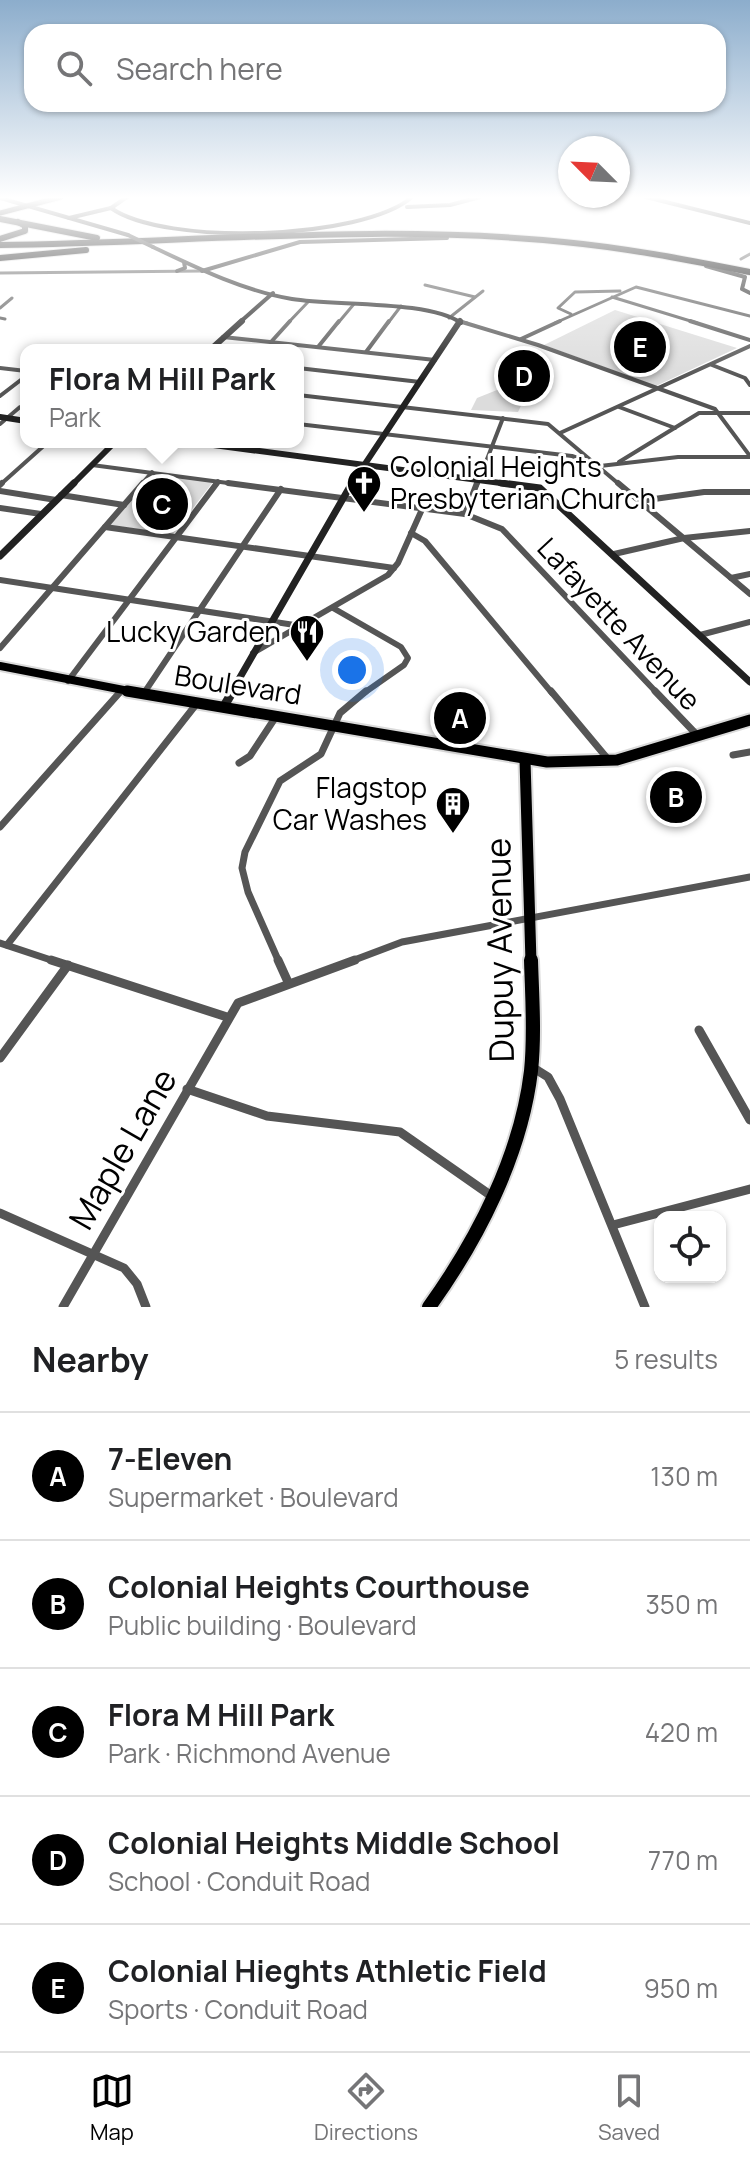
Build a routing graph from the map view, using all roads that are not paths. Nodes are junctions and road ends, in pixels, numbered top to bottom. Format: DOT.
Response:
graph roads {
  1 [pos="176,258"];
  2 [pos="246,258"];
  3 [pos="660,258"];
  4 [pos="679,258"];
  5 [pos="689,258"];
  6 [pos="184,262"];
  7 [pos="177,271"];
  8 [pos="202,271"];
  9 [pos="750,272"];
  10 [pos="0,273"];
  11 [pos="425,285"];
  12 [pos="260,290"];
  13 [pos="483,291"];
  14 [pos="624,291"];
  15 [pos="273,293"];
  16 [pos="750,293"];
  17 [pos="475,297"];
  18 [pos="612,297"];
  19 [pos="12,298"];
  20 [pos="260,302"];
  21 [pos="308,302"];
  22 [pos="354,304"];
  23 [pos="401,306"];
  24 [pos="0,308"];
  25 [pos="573,315"];
  26 [pos="750,316"];
  27 [pos="449,318"];
  28 [pos="462,322"];
  29 [pos="223,337"];
  30 [pos="521,339"];
  31 [pos="750,340"];
  32 [pos="271,342"];
  33 [pos="216,344"];
  34 [pos="290,344"];
  35 [pos="304,346"];
  36 [pos="750,346"];
  37 [pos="318,347"];
  38 [pos="366,352"];
  39 [pos="435,360"];
  40 [pos="712,365"];
  41 [pos="0,368"];
  42 [pos="304,369"];
  43 [pos="20,373"];
  44 [pos="20,379"];
  45 [pos="420,382"];
  46 [pos="750,385"];
  47 [pos="661,389"];
  48 [pos="0,396"];
  49 [pos="304,396"];
  50 [pos="20,407"];
  51 [pos="403,407"];
  52 [pos="619,407"];
  53 [pos="710,407"];
  54 [pos="699,413"];
  55 [pos="721,413"];
  56 [pos="750,413"];
  57 [pos="3,418"];
  58 [pos="503,418"];
  59 [pos="0,424"];
  60 [pos="304,425"];
  61 [pos="675,428"];
  62 [pos="560,433"];
  63 [pos="384,434"];
  64 [pos="493,446"];
  65 [pos="42,448"];
  66 [pos="109,448"];
  67 [pos="241,448"];
  68 [pos="587,455"];
  69 [pos="572,456"];
  70 [pos="750,457"];
  71 [pos="365,463"];
  72 [pos="616,464"];
  73 [pos="92,465"];
  74 [pos="600,466"];
  75 [pos="152,472"];
  76 [pos="480,478"];
  77 [pos="218,481"];
  78 [pos="0,488"];
  79 [pos="281,489"];
  80 [pos="750,492"];
  81 [pos="344,497"];
  82 [pos="58,498"];
  83 [pos="640,501"];
  84 [pos="124,505"];
  85 [pos="423,507"];
  86 [pos="0,508"];
  87 [pos="41,514"];
  88 [pos="465,514"];
  89 [pos="105,527"];
  90 [pos="750,531"];
  91 [pos="411,533"];
  92 [pos="176,537"];
  93 [pos="684,538"];
  94 [pos="241,547"];
  95 [pos="1,553"];
  96 [pos="614,554"];
  97 [pos="309,556"];
  98 [pos="394,568"];
  99 [pos="750,574"];
  100 [pos="731,578"];
  101 [pos="0,580"];
  102 [pos="52,588"];
  103 [pos="750,594"];
  104 [pos="128,600"];
  105 [pos="333,608"];
  106 [pos="199,611"];
  107 [pos="272,622"];
  108 [pos="750,622"];
  109 [pos="301,626"];
  110 [pos="700,635"];
  111 [pos="0,648"];
  112 [pos="253,653"];
  113 [pos="0,666"];
  114 [pos="68,681"];
  115 [pos="750,682"];
  116 [pos="122,690"];
  117 [pos="144,693"];
  118 [pos="198,702"];
  119 [pos="224,706"];
  120 [pos="277,715"];
  121 [pos="750,720"];
  122 [pos="335,725"];
  123 [pos="697,735"];
  124 [pos="750,752"];
  125 [pos="733,755"];
  126 [pos="525,760"];
  127 [pos="609,761"];
  128 [pos="239,763"];
  129 [pos="0,827"];
  130 [pos="750,877"];
  131 [pos="530,918"];
  132 [pos="3,944"];
  133 [pos="68,965"];
  134 [pos="288,982"];
  135 [pos="227,1017"];
  136 [pos="699,1030"];
  137 [pos="0,1058"];
  138 [pos="532,1067"];
  139 [pos="187,1089"];
  140 [pos="750,1120"];
  141 [pos="750,1189"];
  142 [pos="493,1197"];
  143 [pos="0,1213"];
  144 [pos="613,1225"];
  145 [pos="94,1253"];
  146 [pos="63,1307"];
  147 [pos="146,1307"];
  148 [pos="429,1307"];
  149 [pos="645,1307"];
  1 -- 6 [label="street, bridge"];
  2 -- 8 [label="street"];
  3 -- 16 [label="street"];
  4 -- 9 [label="highway"];
  5 -- 9 [label="highway"];
  6 -- 7 [label="street"];
  6 -- 8 [label="street"];
  7 -- 8 [label="street"];
  7 -- 10 [label="street"];
  8 -- 12 [label="street"];
  11 -- 17 [label="street"];
  12 -- 15 [label="street"];
  12 -- 20 [label="street"];
  13 -- 17 [label="street"];
  14 -- 18 [label="street"];
  14 -- 25 [label="street"];
  14 -- 26 [label="street"];
  15 -- 20 [label="street"];
  15 -- 21 [label="street"];
  17 -- 27 [label="street"];
  18 -- 25 [label="street"];
  18 -- 31 [label="street"];
  19 -- 24 [label="street"];
  20 -- 29 [label="street"];
  21 -- 22 [label="street"];
  21 -- 32 [label="street"];
  22 -- 23 [label="street"];
  22 -- 37 [label="street"];
  23 -- 27 [label="street"];
  23 -- 38 [label="street"];
  25 -- 30 [label="street"];
  27 -- 28 [label="street"];
  28 -- 30 [label="street"];
  28 -- 39 [label="street"];
  29 -- 32 [label="street"];
  29 -- 33 [label="street"];
  30 -- 47 [label="street"];
  32 -- 34 [label="street"];
  35 -- 37 [label="street"];
  36 -- 40 [label="street"];
  37 -- 38 [label="street"];
  38 -- 39 [label="street"];
  39 -- 45 [label="street"];
  40 -- 46 [label="street"];
  40 -- 47 [label="street"];
  41 -- 43 [label="street"];
  42 -- 45 [label="street"];
  44 -- 48 [label="street"];
  45 -- 51 [label="street"];
  47 -- 52 [label="street"];
  47 -- 53 [label="street"];
  49 -- 51 [label="street"];
  50 -- 57 [label="street"];
  51 -- 58 [label="street"];
  51 -- 63 [label="street"];
  52 -- 61 [label="street"];
  52 -- 62 [label="street"];
  53 -- 54 [label="street"];
  53 -- 55 [label="street"];
  54 -- 55 [label="street"];
  54 -- 61 [label="street"];
  55 -- 56 [label="street"];
  55 -- 70 [label="street"];
  57 -- 59 [label="street"];
  58 -- 62 [label="street"];
  58 -- 64 [label="street"];
  60 -- 63 [label="street"];
  61 -- 72 [label="street"];
  62 -- 68 [label="street"];
  63 -- 64 [label="street"];
  63 -- 71 [label="street"];
  64 -- 69 [label="street"];
  64 -- 76 [label="street"];
  65 -- 78 [label="street"];
  66 -- 73 [label="street"];
  67 -- 71 [label="street"];
  68 -- 69 [label="street"];
  68 -- 74 [label="street"];
  69 -- 74 [label="street"];
  70 -- 72 [label="street"];
  71 -- 76 [label="street"];
  71 -- 81 [label="street"];
  72 -- 74 [label="street"];
  73 -- 75 [label="street, Lafayette Avenue"];
  73 -- 82 [label="street"];
  74 -- 83 [label="street"];
  75 -- 77 [label="street, Lafayette Avenue"];
  75 -- 84 [label="street"];
  76 -- 88 [label="street"];
  76 -- 96 [label="street"];
  77 -- 79 [label="street, Lafayette Avenue"];
  77 -- 92 [label="street"];
  78 -- 82 [label="street"];
  79 -- 81 [label="street, Lafayette Avenue"];
  79 -- 94 [label="street"];
  80 -- 83 [label="street"];
  81 -- 85 [label="street, Lafayette Avenue"];
  81 -- 97 [label="street"];
  82 -- 84 [label="street"];
  82 -- 87 [label="street"];
  83 -- 93 [label="street"];
  84 -- 89 [label="street"];
  85 -- 88 [label="street, Lafayette Avenue"];
  85 -- 91 [label="street"];
  86 -- 87 [label="street"];
  87 -- 95 [label="street"];
  88 -- 123 [label="street, Lafayette Avenue"];
  89 -- 92 [label="street"];
  89 -- 102 [label="street"];
  90 -- 93 [label="street"];
  91 -- 98 [label="street"];
  91 -- 127 [label="street"];
  92 -- 94 [label="street"];
  92 -- 104 [label="street"];
  93 -- 96 [label="street"];
  93 -- 100 [label="street"];
  94 -- 97 [label="street"];
  94 -- 106 [label="street"];
  96 -- 110 [label="street"];
  97 -- 98 [label="street"];
  97 -- 107 [label="street"];
  98 -- 105 [label="street"];
  99 -- 100 [label="street"];
  100 -- 103 [label="street"];
  101 -- 102 [label="street"];
  102 -- 104 [label="street"];
  102 -- 111 [label="street"];
  104 -- 106 [label="street"];
  104 -- 114 [label="street"];
  105 -- 109 [label="street"];
  105 -- 122 [label="street"];
  106 -- 107 [label="street"];
  106 -- 117 [label="street"];
  107 -- 109 [label="street"];
  107 -- 112 [label="street"];
  108 -- 110 [label="street"];
  109 -- 112 [label="street"];
  110 -- 115 [label="street"];
  112 -- 119 [label="street"];
  113 -- 114 [label="main road, Boulevard"];
  114 -- 116 [label="main road, Boulevard"];
  116 -- 117 [label="main road, Boulevard"];
  116 -- 129 [label="street"];
  117 -- 118 [label="main road, Boulevard"];
  118 -- 119 [label="main road, Boulevard"];
  118 -- 132 [label="street"];
  119 -- 120 [label="main road, Boulevard"];
  120 -- 122 [label="main road, Boulevard"];
  120 -- 128 [label="street"];
  121 -- 123 [label="main road, Boulevard"];
  122 -- 126 [label="main road, Boulevard"];
  122 -- 134 [label="street"];
  123 -- 127 [label="main road, Boulevard"];
  124 -- 125 [label="street"];
  126 -- 127 [label="main road, Boulevard"];
  126 -- 131 [label="main road, Dupuy Avenue"];
  130 -- 131 [label="street"];
  131 -- 134 [label="street"];
  131 -- 138 [label="main road, Dupuy Avenue"];
  132 -- 133 [label="street"];
  133 -- 135 [label="street"];
  133 -- 137 [label="street"];
  134 -- 135 [label="street"];
  135 -- 139 [label="street, Maple Lane"];
  136 -- 140 [label="street"];
  138 -- 142 [label="main road, Dupuy Avenue"];
  138 -- 144 [label="street"];
  139 -- 142 [label="street"];
  139 -- 145 [label="street, Maple Lane"];
  141 -- 144 [label="street"];
  142 -- 148 [label="main road, Dupuy Avenue"];
  143 -- 145 [label="street"];
  144 -- 149 [label="street"];
  145 -- 146 [label="street, Maple Lane"];
  145 -- 147 [label="street"];
}
